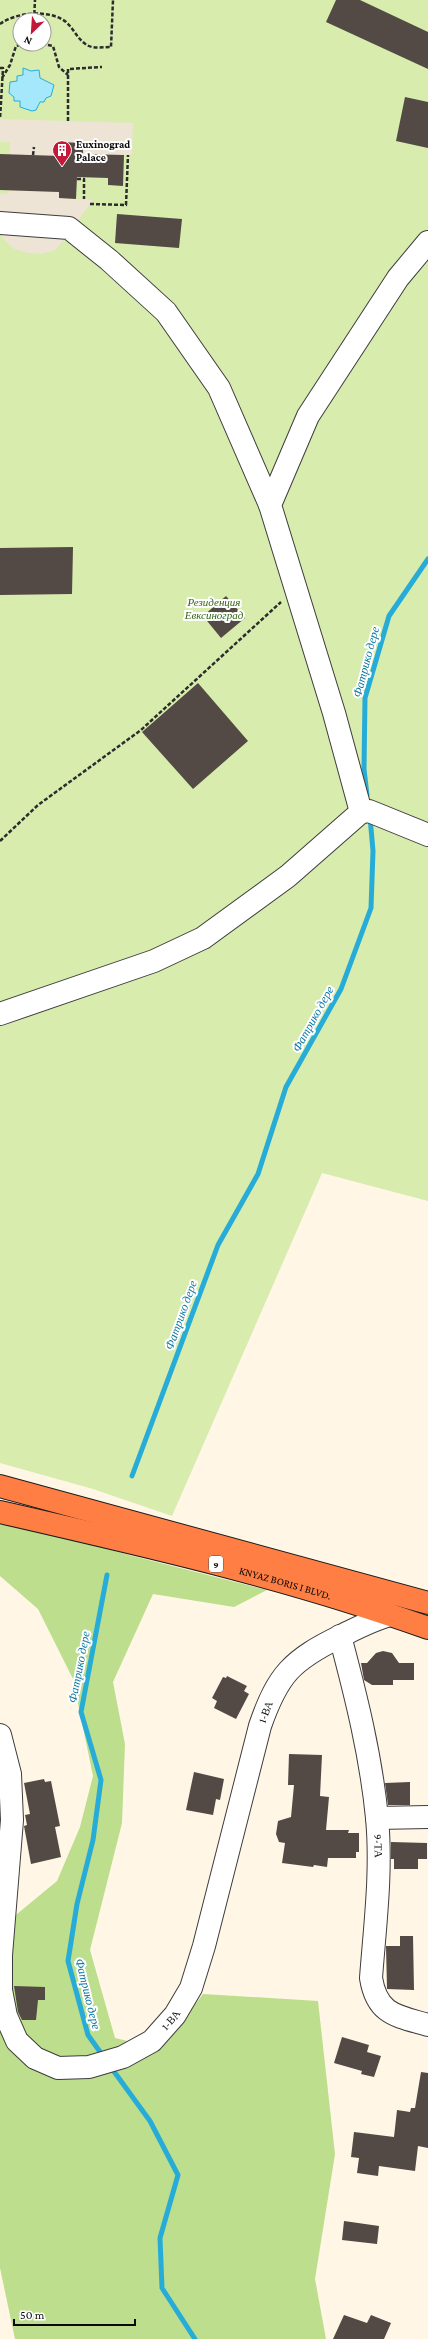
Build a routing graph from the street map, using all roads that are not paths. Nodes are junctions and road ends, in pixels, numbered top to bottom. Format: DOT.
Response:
graph roads {
  1 [pos="0,223"];
  2 [pos="428,242"];
  3 [pos="270,504"];
  4 [pos="360,812"];
  5 [pos="428,835"];
  6 [pos="0,1014"];
  7 [pos="0,1486"];
  8 [pos="0,1512"];
  9 [pos="428,1603"];
  10 [pos="390,1615"];
  11 [pos="428,1628"];
  12 [pos="340,1636"];
  13 [pos="0,1735"];
  14 [pos="428,1817"];
  15 [pos="377,1818"];
  16 [pos="428,2025"];
  1 -- 3 [label="street"];
  2 -- 3 [label="street"];
  3 -- 4 [label="street"];
  4 -- 5 [label="street"];
  4 -- 6 [label="street"];
  7 -- 9 [label="highway, KNYAZ BORIS I BLVD. / 9"];
  8 -- 10 [label="highway, KNYAZ BORIS I BLVD. / 9"];
  10 -- 11 [label="highway, KNYAZ BORIS I BLVD. / 9"];
  10 -- 12 [label="street, 1-ВА"];
  12 -- 13 [label="street, 1-ВА"];
  12 -- 15 [label="street, 9-ТА"];
  14 -- 15 [label="street"];
  15 -- 16 [label="street, 9-ТА"];
}
